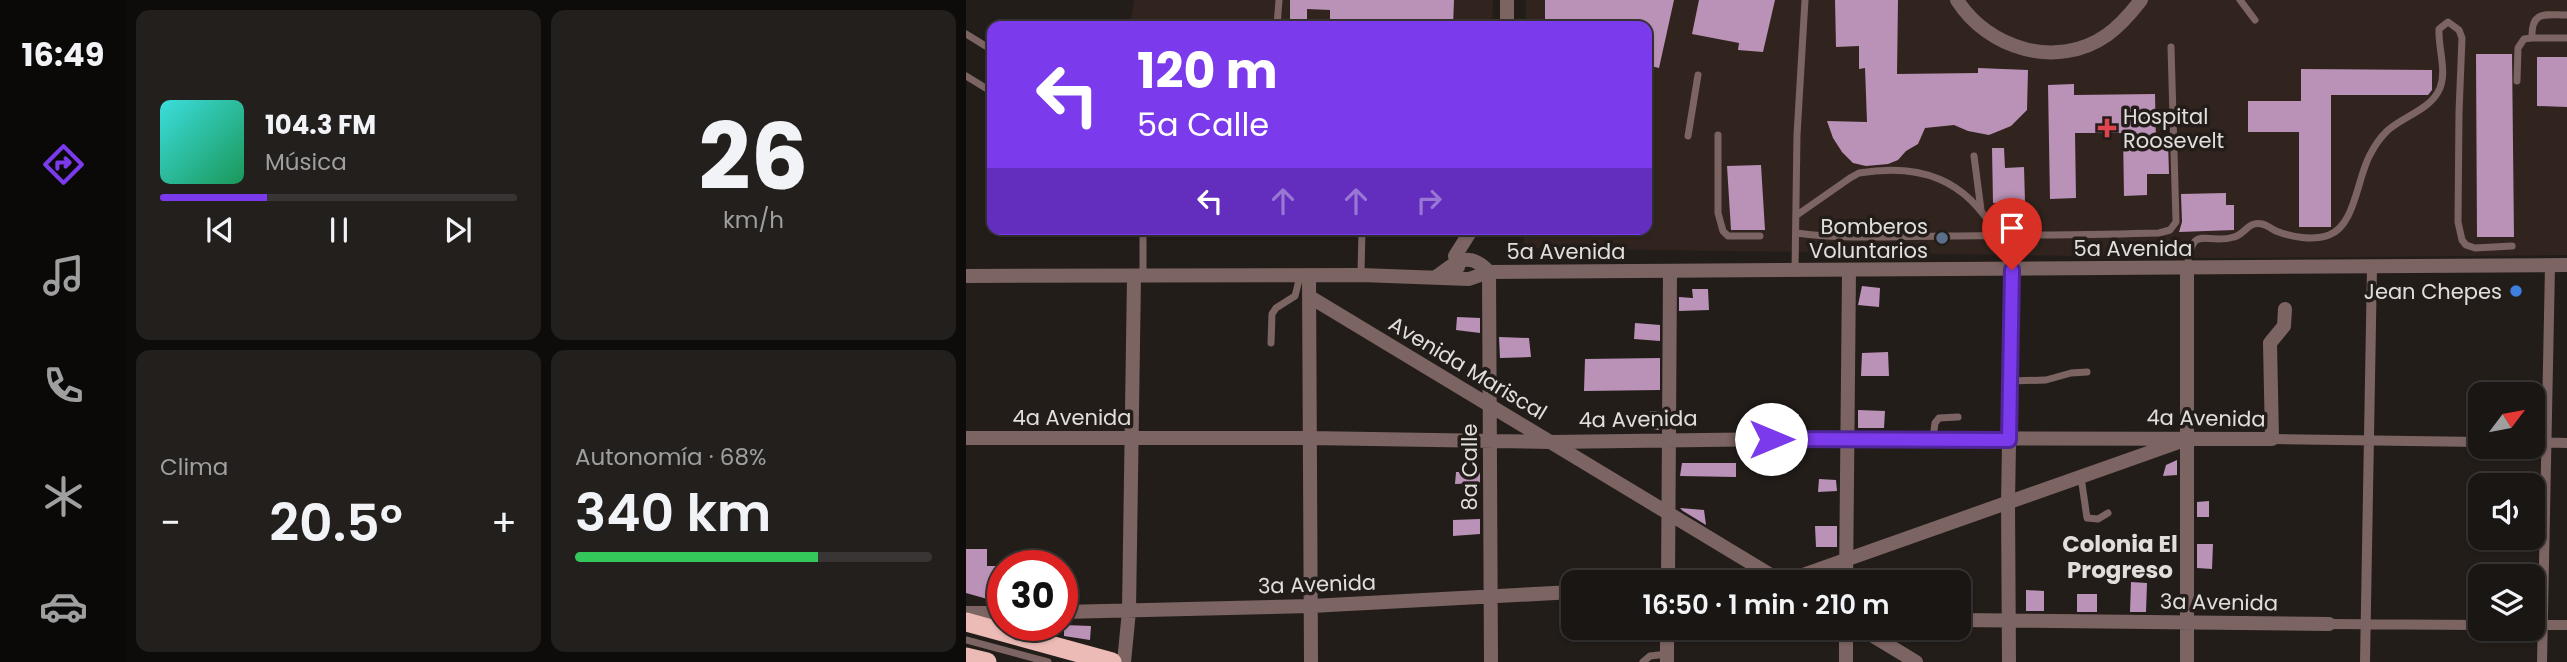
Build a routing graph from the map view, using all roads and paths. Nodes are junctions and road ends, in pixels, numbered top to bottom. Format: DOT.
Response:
graph roads {
  1 [pos="1279,0"];
  2 [pos="1507,0"];
  3 [pos="1805,0"];
  4 [pos="1957,0"];
  5 [pos="2141,0"];
  6 [pos="2241,0"];
  7 [pos="2567,15"];
  8 [pos="2255,20"];
  9 [pos="1277,21"];
  10 [pos="1507,21"];
  11 [pos="966,34"];
  12 [pos="2532,38"];
  13 [pos="2567,38"];
  14 [pos="987,47"];
  15 [pos="2171,47"];
  16 [pos="1698,75"];
  17 [pos="966,76"];
  18 [pos="2517,81"];
  19 [pos="987,89"];
  20 [pos="1717,135"];
  21 [pos="1688,136"];
  22 [pos="1974,156"];
  23 [pos="1981,210"];
  24 [pos="1797,215"];
  25 [pos="1796,233"];
  26 [pos="1142,235"];
  27 [pos="1362,235"];
  28 [pos="1470,235"];
  29 [pos="1474,235"];
  30 [pos="1997,235"];
  31 [pos="1760,236"];
  32 [pos="2512,246"];
  33 [pos="1455,262"];
  34 [pos="2550,265"];
  35 [pos="2567,265"];
  36 [pos="1483,267"];
  37 [pos="2372,267"];
  38 [pos="2186,268"];
  39 [pos="2012,270"];
  40 [pos="1795,271"];
  41 [pos="1849,271"];
  42 [pos="1670,272"];
  43 [pos="1361,275"];
  44 [pos="966,276"];
  45 [pos="1304,276"];
  46 [pos="1139,277"];
  47 [pos="1435,278"];
  48 [pos="1469,279"];
  49 [pos="1310,297"];
  50 [pos="2286,309"];
  51 [pos="1271,343"];
  52 [pos="2087,372"];
  53 [pos="2010,381"];
  54 [pos="1489,405"];
  55 [pos="1958,417"];
  56 [pos="966,438"];
  57 [pos="1133,438"];
  58 [pos="1310,438"];
  59 [pos="1847,438"];
  60 [pos="1669,439"];
  61 [pos="1933,439"];
  62 [pos="2187,439"];
  63 [pos="2272,439"];
  64 [pos="1490,440"];
  65 [pos="2009,440"];
  66 [pos="1551,442"];
  67 [pos="2369,442"];
  68 [pos="2468,442"];
  69 [pos="2547,442"];
  70 [pos="2567,443"];
  71 [pos="2081,476"];
  72 [pos="2008,502"];
  73 [pos="1668,513"];
  74 [pos="2108,513"];
  75 [pos="1846,559"];
  76 [pos="2541,564"];
  77 [pos="1668,570"];
  78 [pos="1764,570"];
  79 [pos="1816,570"];
  80 [pos="1846,570"];
  81 [pos="1561,593"];
  82 [pos="1491,596"];
  83 [pos="1311,606"];
  84 [pos="1129,611"];
  85 [pos="1078,612"];
  86 [pos="966,613"];
  87 [pos="987,613"];
  88 [pos="1971,620"];
  89 [pos="2009,621"];
  90 [pos="966,622"];
  91 [pos="2187,623"];
  92 [pos="2329,624"];
  93 [pos="2366,625"];
  94 [pos="2468,625"];
  95 [pos="2545,625"];
  96 [pos="2567,625"];
  97 [pos="966,640"];
  98 [pos="1667,640"];
  99 [pos="1846,640"];
  100 [pos="1880,640"];
  101 [pos="2540,641"];
  102 [pos="966,657"];
  103 [pos="1667,658"];
  104 [pos="988,662"];
  105 [pos="1048,662"];
  106 [pos="1112,662"];
  107 [pos="1124,662"];
  108 [pos="1311,662"];
  109 [pos="1492,662"];
  110 [pos="1643,662"];
  111 [pos="1846,662"];
  112 [pos="1916,662"];
  113 [pos="2009,662"];
  114 [pos="2187,662"];
  115 [pos="2365,662"];
  116 [pos="2542,662"];
  1 -- 9 [label="lane"];
  2 -- 10 [label="street"];
  3 -- 24 [label="lane"];
  4 -- 5 [label="street"];
  6 -- 8 [label="lane"];
  7 -- 12 [label="lane"];
  11 -- 14 [label="lane"];
  12 -- 13 [label="lane"];
  12 -- 18 [label="lane"];
  15 -- 30 [label="lane"];
  16 -- 21 [label="lane"];
  17 -- 19 [label="lane"];
  20 -- 31 [label="lane"];
  22 -- 23 [label="lane"];
  23 -- 24 [label="lane"];
  23 -- 30 [label="lane"];
  24 -- 25 [label="lane"];
  25 -- 30 [label="lane"];
  25 -- 40 [label="lane"];
  26 -- 46 [label="lane"];
  27 -- 43 [label="lane"];
  28 -- 33 [label="street, 8a Calle"];
  29 -- 36 [label="street, 8a Calle"];
  32 -- 38 [label="lane"];
  33 -- 36 [label="street, 5a Avenida"];
  33 -- 47 [label="street"];
  33 -- 48 [label="street"];
  34 -- 35 [label="street, 5a Avenida"];
  34 -- 37 [label="street, 5a Avenida"];
  34 -- 69 [label="street"];
  36 -- 42 [label="street, 5a Avenida"];
  36 -- 48 [label="street, 5a Avenida"];
  36 -- 54 [label="street, 8a Calle"];
  37 -- 38 [label="street, 5a Avenida"];
  37 -- 67 [label="street"];
  38 -- 39 [label="street, 5a Avenida"];
  38 -- 62 [label="street"];
  39 -- 41 [label="street, 5a Avenida"];
  39 -- 53 [label="street"];
  40 -- 41 [label="street, 5a Avenida"];
  40 -- 42 [label="street, 5a Avenida"];
  41 -- 59 [label="street"];
  42 -- 60 [label="street"];
  43 -- 45 [label="street, 5a Avenida"];
  43 -- 47 [label="street, 5a Avenida"];
  44 -- 46 [label="street, 5a Avenida"];
  45 -- 46 [label="street, 5a Avenida"];
  45 -- 49 [label="street"];
  45 -- 51 [label="lane"];
  46 -- 57 [label="street"];
  47 -- 48 [label="street, 5a Avenida"];
  49 -- 54 [label="street, Avenida Mariscal"];
  49 -- 58 [label="street"];
  50 -- 63 [label="street"];
  52 -- 53 [label="lane"];
  53 -- 65 [label="street"];
  54 -- 64 [label="street, 8a Calle"];
  54 -- 66 [label="street, Avenida Mariscal"];
  55 -- 61 [label="lane"];
  56 -- 57 [label="street, 4a Avenida"];
  57 -- 58 [label="street, 4a Avenida"];
  57 -- 84 [label="street"];
  58 -- 64 [label="street, 4a Avenida"];
  58 -- 83 [label="street"];
  59 -- 60 [label="street, 4a Avenida"];
  59 -- 61 [label="street, 4a Avenida"];
  59 -- 75 [label="street"];
  60 -- 66 [label="street, 4a Avenida"];
  60 -- 73 [label="street"];
  61 -- 65 [label="street, 4a Avenida"];
  62 -- 63 [label="street, 4a Avenida"];
  62 -- 65 [label="street, 4a Avenida"];
  62 -- 71 [label="street"];
  62 -- 91 [label="street"];
  63 -- 67 [label="street, 4a Avenida"];
  64 -- 66 [label="street, 4a Avenida"];
  64 -- 82 [label="street, 8a Calle"];
  65 -- 72 [label="street"];
  66 -- 73 [label="street, Avenida Mariscal"];
  67 -- 68 [label="street, 4a Avenida"];
  67 -- 93 [label="street"];
  69 -- 70 [label="street"];
  69 -- 76 [label="street"];
  71 -- 72 [label="street"];
  71 -- 74 [label="lane"];
  72 -- 75 [label="street"];
  72 -- 89 [label="street"];
  73 -- 77 [label="street"];
  73 -- 78 [label="street, Avenida Mariscal"];
  75 -- 79 [label="street"];
  75 -- 80 [label="street"];
  81 -- 82 [label="street, 3a Avenida"];
  82 -- 83 [label="street, 3a Avenida"];
  82 -- 109 [label="street, 8a Calle"];
  83 -- 84 [label="street, 3a Avenida"];
  83 -- 108 [label="street"];
  84 -- 85 [label="street, 3a Avenida"];
  84 -- 107 [label="street"];
  86 -- 87 [label="street"];
  88 -- 89 [label="street, 3a Avenida"];
  89 -- 91 [label="street, 3a Avenida"];
  89 -- 113 [label="street"];
  90 -- 106 [label="highway"];
  91 -- 92 [label="street, 3a Avenida"];
  91 -- 114 [label="street"];
  92 -- 93 [label="street, 3a Avenida"];
  93 -- 94 [label="street, 3a Avenida"];
  93 -- 115 [label="street"];
  95 -- 96 [label="street"];
  97 -- 105 [label="lane"];
  98 -- 103 [label="street"];
  99 -- 111 [label="street"];
  100 -- 112 [label="street"];
  101 -- 116 [label="street"];
  102 -- 104 [label="highway"];
  103 -- 110 [label="lane"];
}
